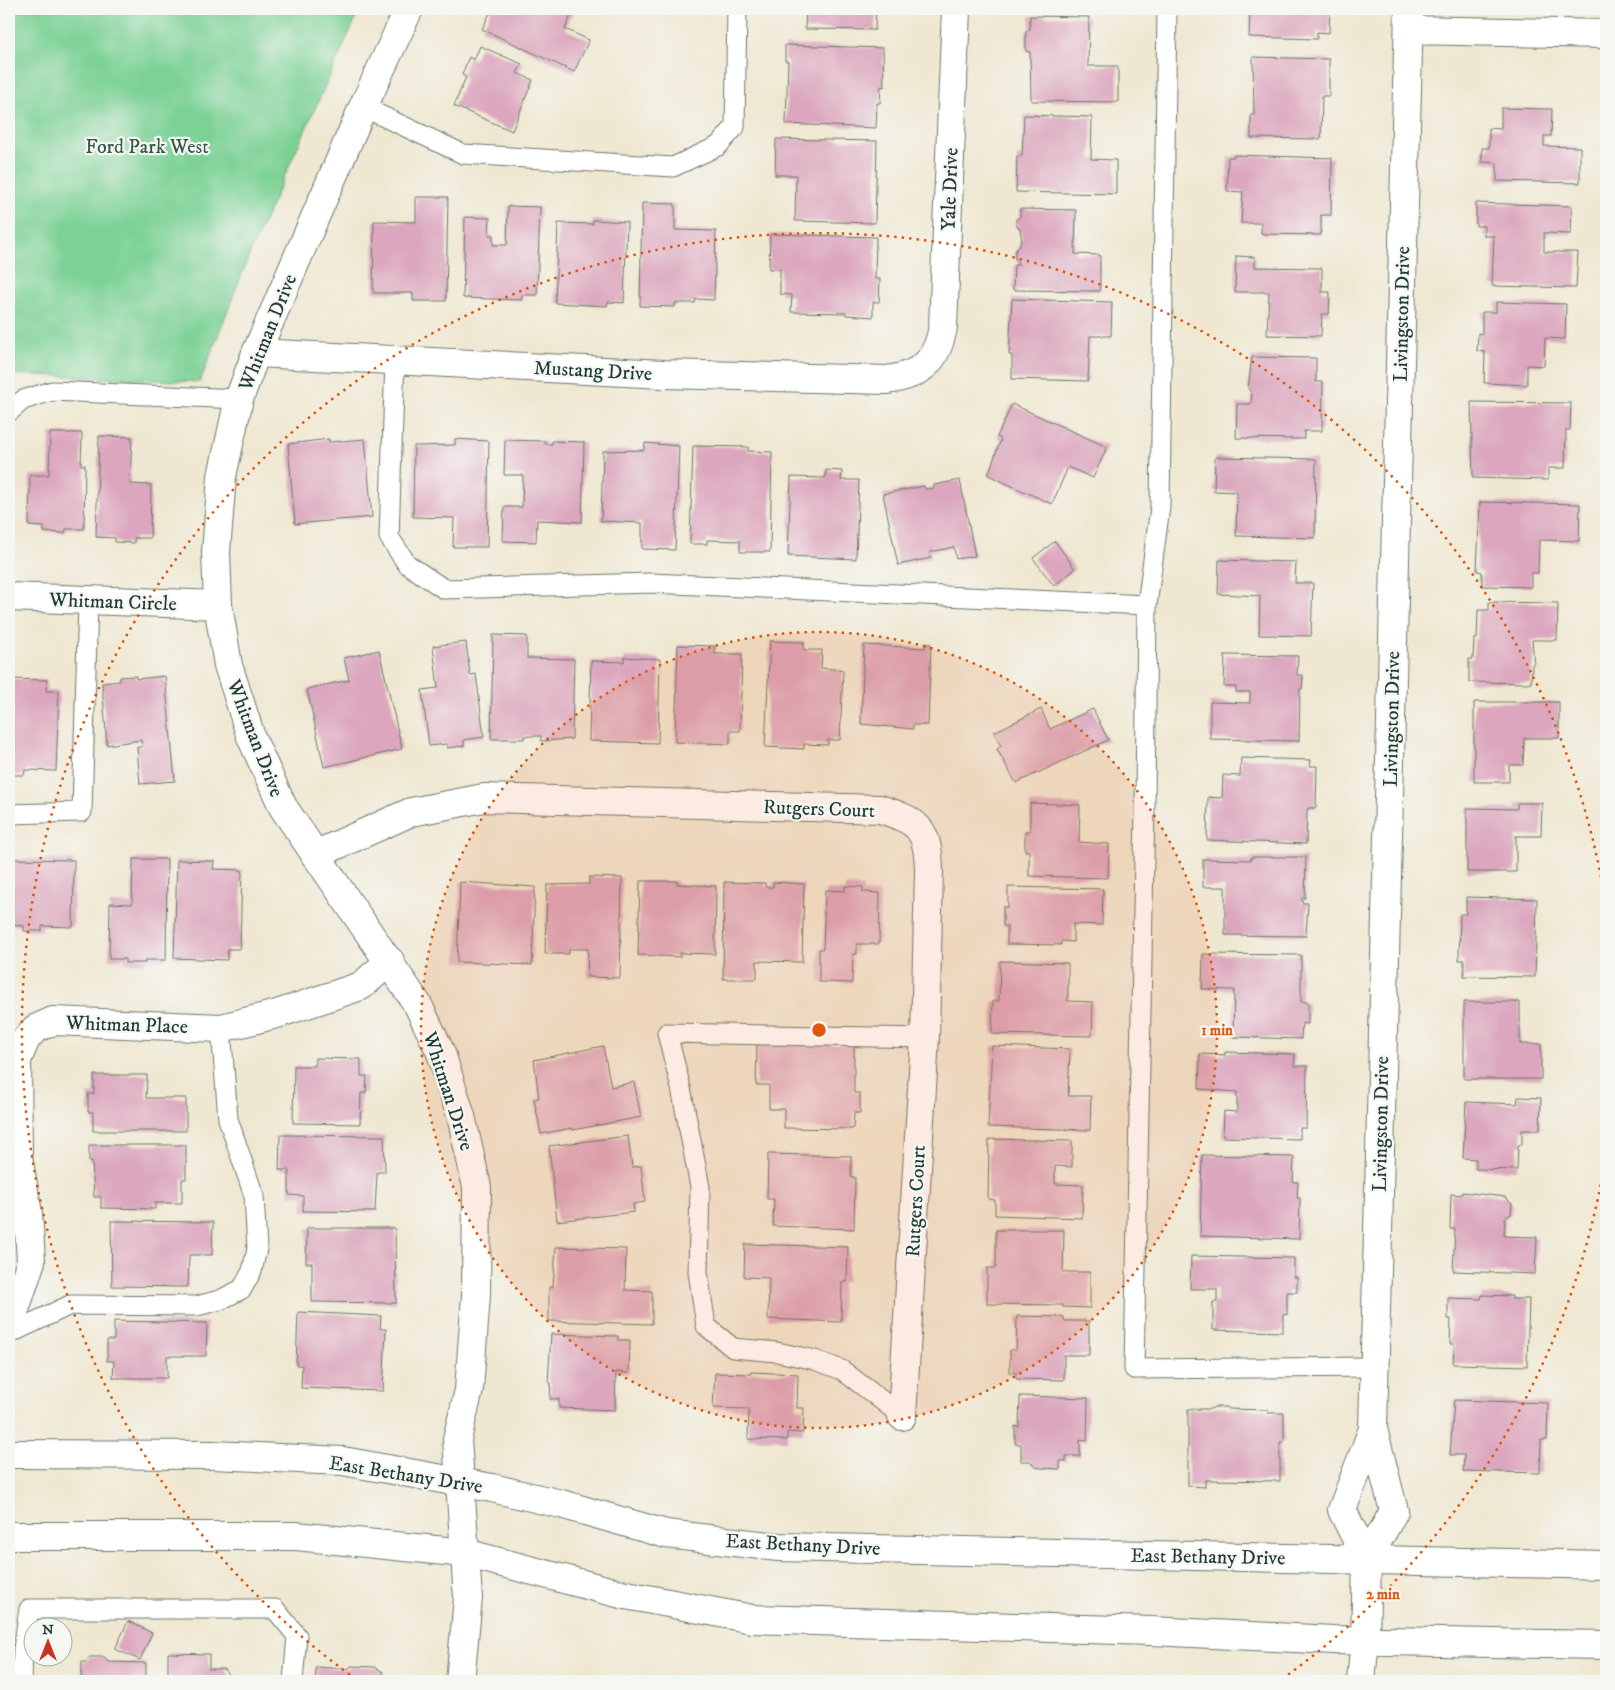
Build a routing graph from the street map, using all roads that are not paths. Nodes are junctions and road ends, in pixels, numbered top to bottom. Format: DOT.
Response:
graph roads {
  1 [pos="409,9"];
  2 [pos="737,9"];
  3 [pos="956,9"];
  4 [pos="1167,9"];
  5 [pos="1409,19"];
  6 [pos="1606,34"];
  7 [pos="363,107"];
  8 [pos="256,353"];
  9 [pos="395,359"];
  10 [pos="925,365"];
  11 [pos="239,399"];
  12 [pos="9,412"];
  13 [pos="9,597"];
  14 [pos="88,600"];
  15 [pos="218,606"];
  16 [pos="1147,606"];
  17 [pos="9,814"];
  18 [pos="315,855"];
  19 [pos="390,961"];
  20 [pos="221,1028"];
  21 [pos="925,1038"];
  22 [pos="9,1323"];
  23 [pos="9,1334"];
  24 [pos="1374,1367"];
  25 [pos="902,1416"];
  26 [pos="1373,1429"];
  27 [pos="9,1454"];
  28 [pos="460,1483"];
  29 [pos="9,1536"];
  30 [pos="465,1554"];
  31 [pos="1366,1560"];
  32 [pos="1606,1565"];
  33 [pos="1365,1640"];
  34 [pos="1606,1645"];
  35 [pos="22,1681"];
  36 [pos="293,1681"];
  37 [pos="460,1681"];
  38 [pos="1361,1681"];
  1 -- 7 [label="street, Whitman Drive"];
  2 -- 7 [label="lane"];
  3 -- 10 [label="street, Yale Drive"];
  4 -- 16 [label="lane"];
  5 -- 6 [label="street"];
  5 -- 24 [label="street, Livingston Drive"];
  7 -- 8 [label="street, Whitman Drive"];
  8 -- 9 [label="street, Mustang Drive"];
  8 -- 11 [label="street, Whitman Drive"];
  9 -- 10 [label="street, Mustang Drive"];
  9 -- 16 [label="lane"];
  11 -- 12 [label="lane"];
  11 -- 15 [label="street, Whitman Drive"];
  13 -- 14 [label="street, Whitman Circle"];
  14 -- 15 [label="street, Whitman Circle"];
  14 -- 17 [label="lane"];
  15 -- 18 [label="street, Whitman Drive"];
  16 -- 24 [label="lane"];
  18 -- 19 [label="street, Whitman Drive"];
  18 -- 21 [label="street, Rutgers Court"];
  19 -- 20 [label="street, Whitman Place"];
  19 -- 28 [label="street, Whitman Drive"];
  20 -- 22 [label="street, Whitman Place"];
  20 -- 23 [label="lane"];
  21 -- 25 [label="street, Rutgers Court"];
  21 -- 25 [label="lane"];
  24 -- 26 [label="street, Livingston Drive"];
  26 -- 31 [label="street, Livingston Drive"];
  26 -- 31 [label="street, Livingston Drive"];
  27 -- 28 [label="street, East Bethany Drive"];
  28 -- 30 [label="street, Whitman Drive"];
  28 -- 31 [label="street, East Bethany Drive"];
  29 -- 30 [label="street"];
  30 -- 33 [label="street"];
  30 -- 37 [label="street, Whitman Drive"];
  31 -- 32 [label="street, East Bethany Drive"];
  31 -- 33 [label="street"];
  33 -- 34 [label="street"];
  33 -- 38 [label="street"];
  35 -- 36 [label="lane"];
}
